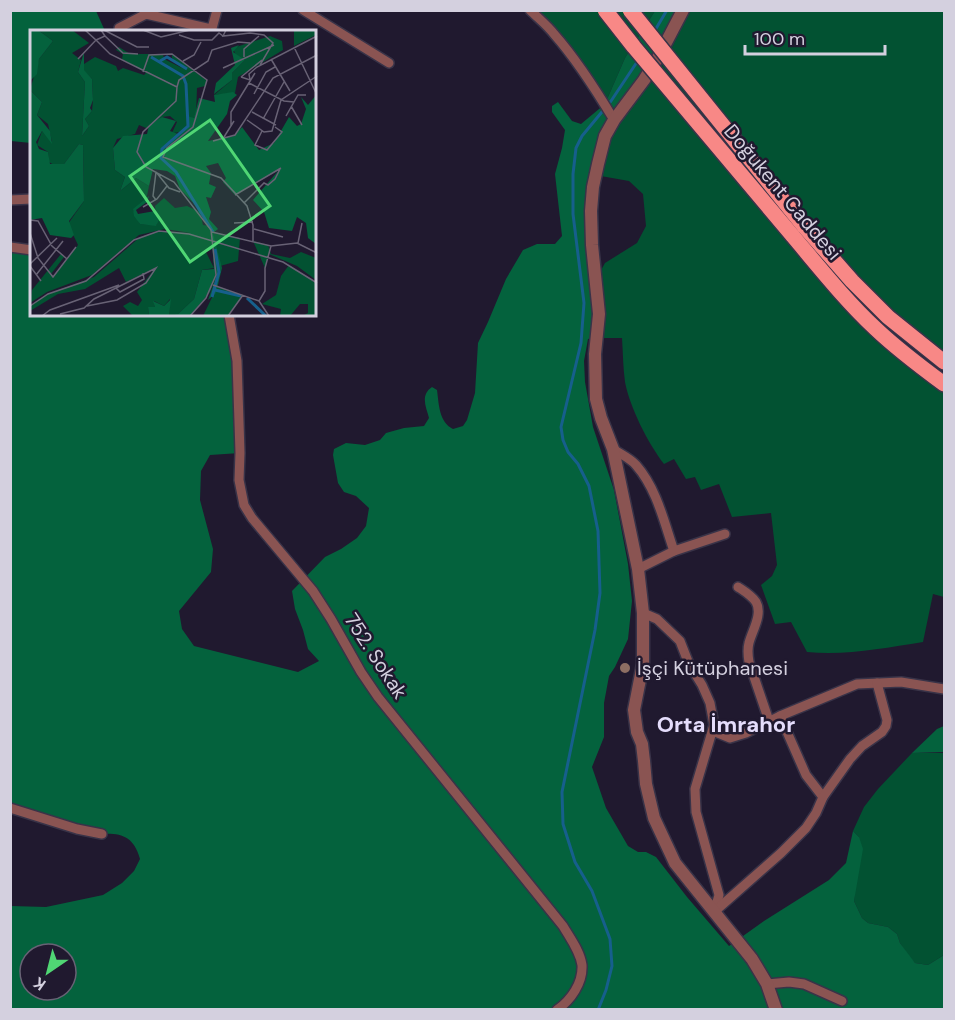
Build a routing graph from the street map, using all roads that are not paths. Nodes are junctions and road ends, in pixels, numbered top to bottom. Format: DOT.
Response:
graph roads {
  1 [pos="217,10"];
  2 [pos="303,10"];
  3 [pos="530,10"];
  4 [pos="605,10"];
  5 [pos="630,10"];
  6 [pos="683,10"];
  7 [pos="119,28"];
  8 [pos="211,30"];
  9 [pos="388,63"];
  10 [pos="614,120"];
  11 [pos="30,199"];
  12 [pos="10,200"];
  13 [pos="798,230"];
  14 [pos="10,247"];
  15 [pos="30,250"];
  16 [pos="229,316"];
  17 [pos="945,362"];
  18 [pos="945,384"];
  19 [pos="612,449"];
  20 [pos="724,534"];
  21 [pos="674,551"];
  22 [pos="638,569"];
  23 [pos="738,587"];
  24 [pos="643,613"];
  25 [pos="877,683"];
  26 [pos="945,689"];
  27 [pos="780,716"];
  28 [pos="769,721"];
  29 [pos="712,731"];
  30 [pos="823,797"];
  31 [pos="10,808"];
  32 [pos="102,834"];
  33 [pos="714,912"];
  34 [pos="767,984"];
  35 [pos="842,1001"];
  36 [pos="556,1010"];
  37 [pos="776,1010"];
  1 -- 8 [label="street"];
  2 -- 9 [label="street"];
  3 -- 10 [label="street"];
  4 -- 13 [label="main road, Doğukent Caddesi, bridge"];
  5 -- 13 [label="main road, Doğukent Caddesi, bridge"];
  6 -- 10 [label="street"];
  7 -- 8 [label="street"];
  10 -- 19 [label="street"];
  11 -- 12 [label="street"];
  13 -- 17 [label="main road, Doğukent Caddesi"];
  13 -- 18 [label="main road, Doğukent Caddesi"];
  14 -- 15 [label="street"];
  16 -- 36 [label="street, 752. Sokak"];
  19 -- 21 [label="street"];
  19 -- 22 [label="street"];
  20 -- 21 [label="street"];
  21 -- 22 [label="street"];
  22 -- 24 [label="street"];
  23 -- 28 [label="street"];
  24 -- 29 [label="street"];
  24 -- 33 [label="street"];
  25 -- 26 [label="street"];
  25 -- 27 [label="street"];
  25 -- 30 [label="street"];
  27 -- 28 [label="street"];
  27 -- 30 [label="street"];
  28 -- 29 [label="street"];
  29 -- 33 [label="street"];
  30 -- 33 [label="street"];
  31 -- 32 [label="street"];
  33 -- 34 [label="street"];
  34 -- 35 [label="street"];
  34 -- 37 [label="street"];
}
